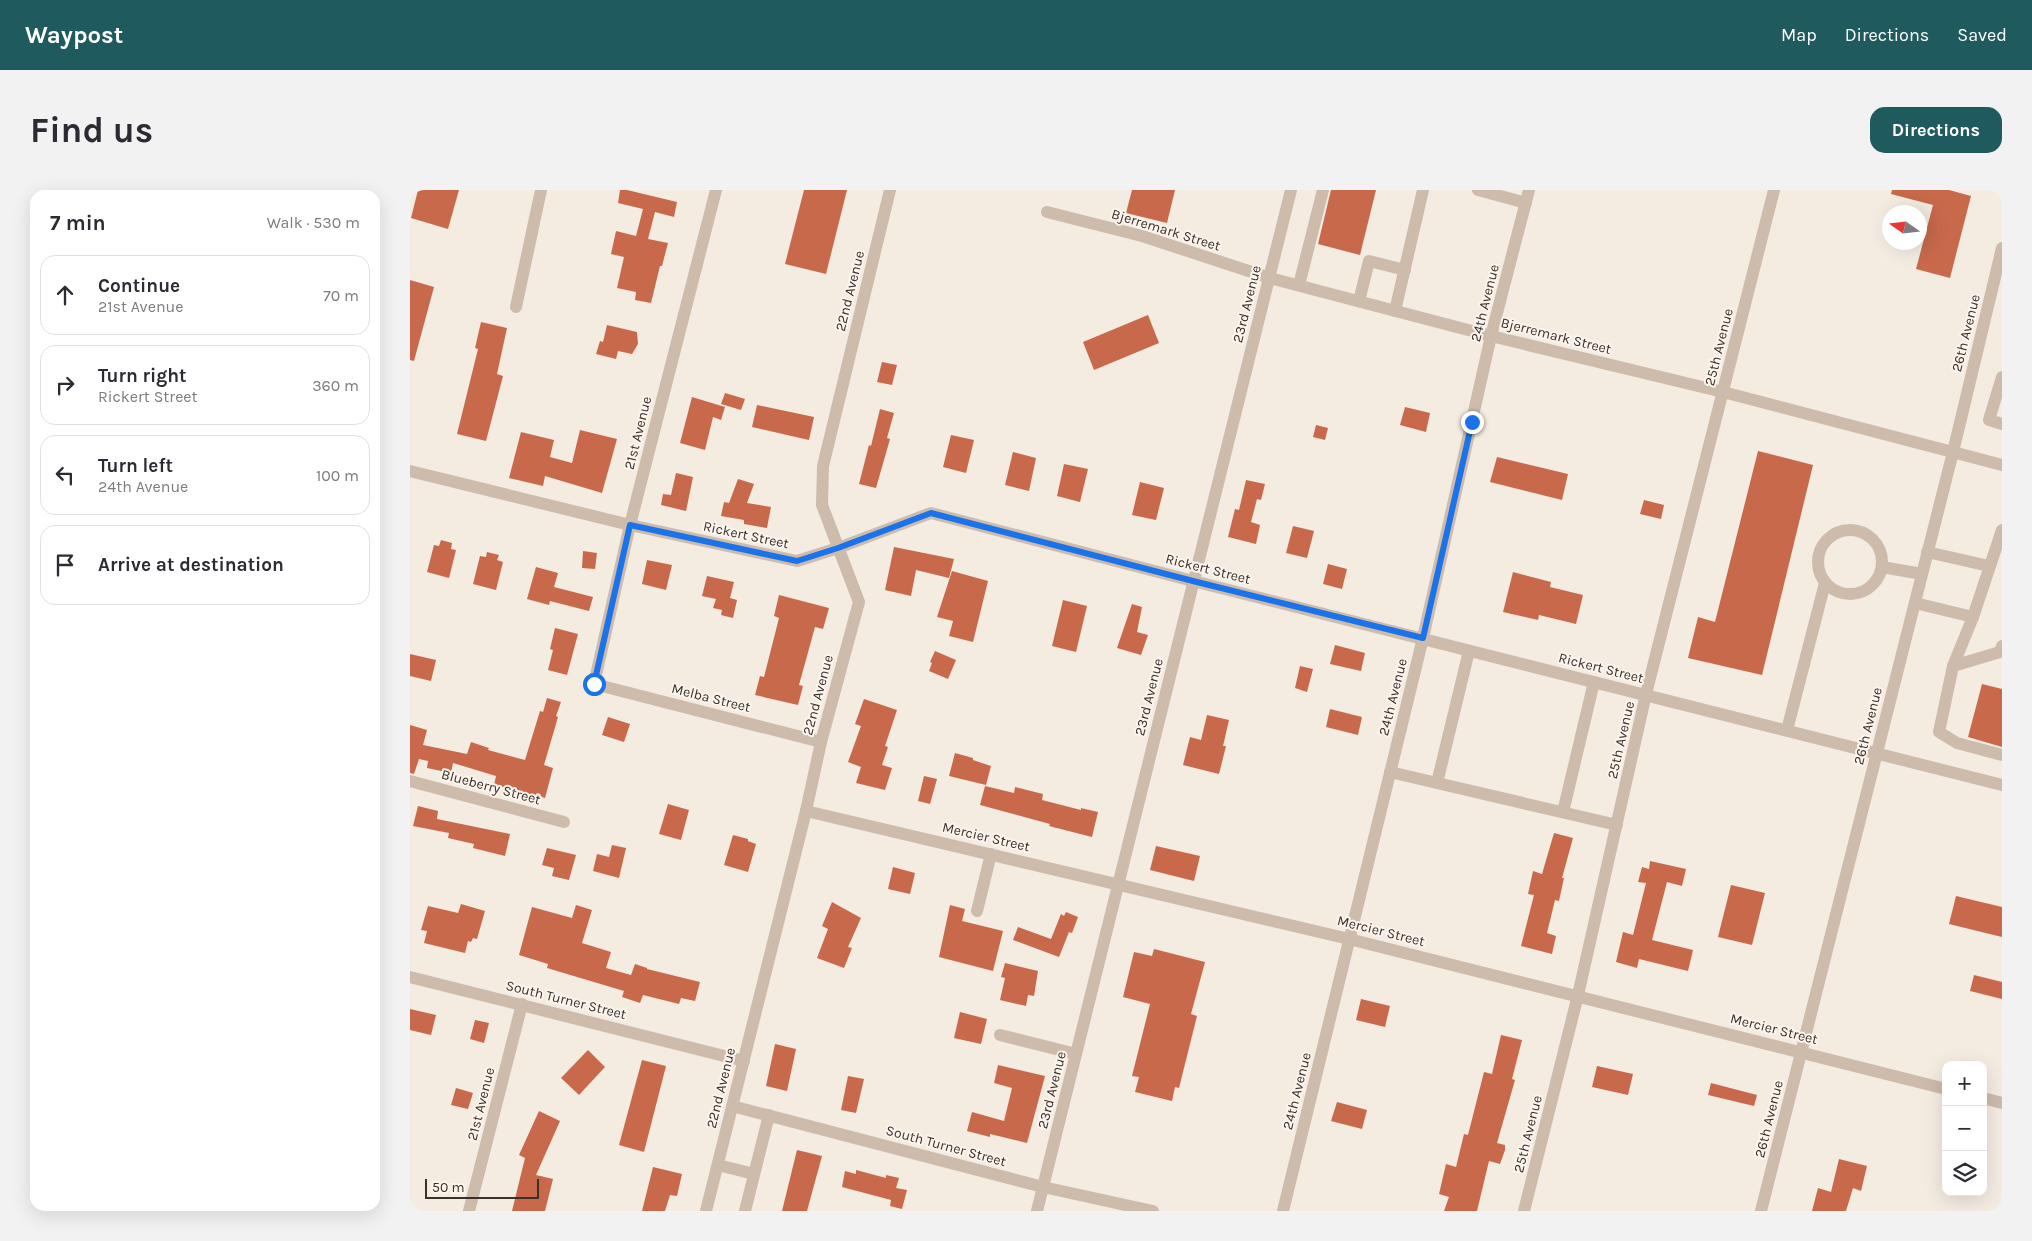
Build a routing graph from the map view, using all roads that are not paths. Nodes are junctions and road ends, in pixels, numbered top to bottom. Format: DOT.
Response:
graph roads {
  1 [pos="541,190"];
  2 [pos="716,190"];
  3 [pos="890,190"];
  4 [pos="1291,190"];
  5 [pos="1323,190"];
  6 [pos="1423,190"];
  7 [pos="1530,190"];
  8 [pos="1774,190"];
  9 [pos="1484,191"];
  10 [pos="1526,203"];
  11 [pos="1048,212"];
  12 [pos="2002,248"];
  13 [pos="1405,270"];
  14 [pos="1270,278"];
  15 [pos="1299,285"];
  16 [pos="1359,301"];
  17 [pos="516,307"];
  18 [pos="1395,311"];
  19 [pos="1491,336"];
  20 [pos="2002,377"];
  21 [pos="1723,392"];
  22 [pos="2002,424"];
  23 [pos="1953,452"];
  24 [pos="2002,465"];
  25 [pos="410,471"];
  26 [pos="630,525"];
  27 [pos="2002,531"];
  28 [pos="838,548"];
  29 [pos="1928,552"];
  30 [pos="1989,566"];
  31 [pos="1882,567"];
  32 [pos="1922,574"];
  33 [pos="1193,581"];
  34 [pos="1825,583"];
  35 [pos="1915,603"];
  36 [pos="1973,617"];
  37 [pos="1423,638"];
  38 [pos="2002,646"];
  39 [pos="1468,651"];
  40 [pos="1953,666"];
  41 [pos="1594,682"];
  42 [pos="594,684"];
  43 [pos="1646,694"];
  44 [pos="1787,730"];
  45 [pos="821,742"];
  46 [pos="1877,753"];
  47 [pos="2002,755"];
  48 [pos="1390,772"];
  49 [pos="410,782"];
  50 [pos="1438,783"];
  51 [pos="2002,784"];
  52 [pos="806,810"];
  53 [pos="1562,812"];
  54 [pos="564,822"];
  55 [pos="1617,825"];
  56 [pos="991,854"];
  57 [pos="1119,884"];
  58 [pos="977,911"];
  59 [pos="1349,938"];
  60 [pos="410,977"];
  61 [pos="1578,996"];
  62 [pos="522,1004"];
  63 [pos="1000,1034"];
  64 [pos="1802,1051"];
  65 [pos="1076,1054"];
  66 [pos="744,1061"];
  67 [pos="1942,1087"];
  68 [pos="1987,1099"];
  69 [pos="2002,1103"];
  70 [pos="732,1106"];
  71 [pos="768,1115"];
  72 [pos="718,1165"];
  73 [pos="754,1174"];
  74 [pos="1043,1187"];
  75 [pos="469,1211"];
  76 [pos="706,1211"];
  77 [pos="745,1211"];
  78 [pos="1037,1211"];
  79 [pos="1153,1211"];
  80 [pos="1283,1211"];
  81 [pos="1524,1211"];
  82 [pos="1761,1211"];
  1 -- 17 [label="street"];
  2 -- 26 [label="street, 21st Avenue"];
  3 -- 28 [label="street, 22nd Avenue"];
  4 -- 14 [label="street, 23rd Avenue"];
  5 -- 15 [label="street"];
  6 -- 13 [label="street"];
  7 -- 10 [label="street, 24th Avenue"];
  8 -- 21 [label="street, 25th Avenue"];
  9 -- 10 [label="street"];
  10 -- 19 [label="street, 24th Avenue"];
  11 -- 14 [label="street, Bjerremark Street"];
  12 -- 23 [label="street, 26th Avenue"];
  13 -- 16 [label="street"];
  13 -- 18 [label="street"];
  14 -- 15 [label="street, Bjerremark Street"];
  14 -- 33 [label="street, 23rd Avenue"];
  15 -- 16 [label="street, Bjerremark Street"];
  16 -- 18 [label="street, Bjerremark Street"];
  18 -- 19 [label="street, Bjerremark Street"];
  19 -- 21 [label="street, Bjerremark Street"];
  19 -- 37 [label="street, 24th Avenue"];
  20 -- 22 [label="street"];
  21 -- 23 [label="street, Bjerremark Street"];
  21 -- 43 [label="street, 25th Avenue"];
  23 -- 24 [label="street, Bjerremark Street"];
  23 -- 29 [label="street, 26th Avenue"];
  25 -- 26 [label="street, Rickert Street"];
  26 -- 28 [label="street, Rickert Street"];
  26 -- 42 [label="street, 21st Avenue"];
  27 -- 30 [label="street"];
  28 -- 33 [label="street, Rickert Street"];
  28 -- 45 [label="street, 22nd Avenue"];
  29 -- 30 [label="street"];
  29 -- 32 [label="street, 26th Avenue"];
  30 -- 36 [label="street"];
  31 -- 32 [label="street"];
  31 -- 34 [label="street"];
  31 -- 34 [label="street"];
  32 -- 35 [label="street, 26th Avenue"];
  33 -- 37 [label="street, Rickert Street"];
  33 -- 57 [label="street, 23rd Avenue"];
  34 -- 44 [label="street"];
  35 -- 36 [label="street"];
  35 -- 46 [label="street, 26th Avenue"];
  36 -- 40 [label="street"];
  37 -- 39 [label="street, Rickert Street"];
  37 -- 48 [label="street, 24th Avenue"];
  38 -- 40 [label="street"];
  39 -- 41 [label="street, Rickert Street"];
  39 -- 50 [label="street"];
  40 -- 47 [label="street"];
  41 -- 43 [label="street, Rickert Street"];
  41 -- 53 [label="street"];
  42 -- 45 [label="street, Melba Street"];
  43 -- 44 [label="street, Rickert Street"];
  43 -- 55 [label="street, 25th Avenue"];
  44 -- 46 [label="street, Rickert Street"];
  45 -- 52 [label="street, 22nd Avenue"];
  46 -- 51 [label="street, Rickert Street"];
  46 -- 64 [label="street, 26th Avenue"];
  48 -- 50 [label="street"];
  48 -- 59 [label="street, 24th Avenue"];
  49 -- 54 [label="street, Blueberry Street"];
  50 -- 53 [label="street"];
  52 -- 56 [label="street, Mercier Street"];
  52 -- 66 [label="street, 22nd Avenue"];
  53 -- 55 [label="street"];
  55 -- 61 [label="street, 25th Avenue"];
  56 -- 57 [label="street, Mercier Street"];
  56 -- 58 [label="street"];
  57 -- 59 [label="street, Mercier Street"];
  57 -- 65 [label="street, 23rd Avenue"];
  59 -- 61 [label="street, Mercier Street"];
  59 -- 80 [label="street, 24th Avenue"];
  60 -- 62 [label="street, South Turner Street"];
  61 -- 64 [label="street, Mercier Street"];
  61 -- 81 [label="street, 25th Avenue"];
  62 -- 66 [label="street, South Turner Street"];
  62 -- 75 [label="street, 21st Avenue"];
  63 -- 65 [label="street"];
  64 -- 67 [label="street, Mercier Street"];
  64 -- 82 [label="street, 26th Avenue"];
  65 -- 74 [label="street, 23rd Avenue"];
  66 -- 70 [label="street, 22nd Avenue"];
  68 -- 69 [label="street"];
  70 -- 71 [label="street, South Turner Street"];
  70 -- 72 [label="street, 22nd Avenue"];
  71 -- 73 [label="street"];
  71 -- 74 [label="street, South Turner Street"];
  72 -- 73 [label="street"];
  72 -- 76 [label="street, 22nd Avenue"];
  73 -- 77 [label="street"];
  74 -- 78 [label="street, 23rd Avenue"];
  74 -- 79 [label="street, South Turner Street"];
}
